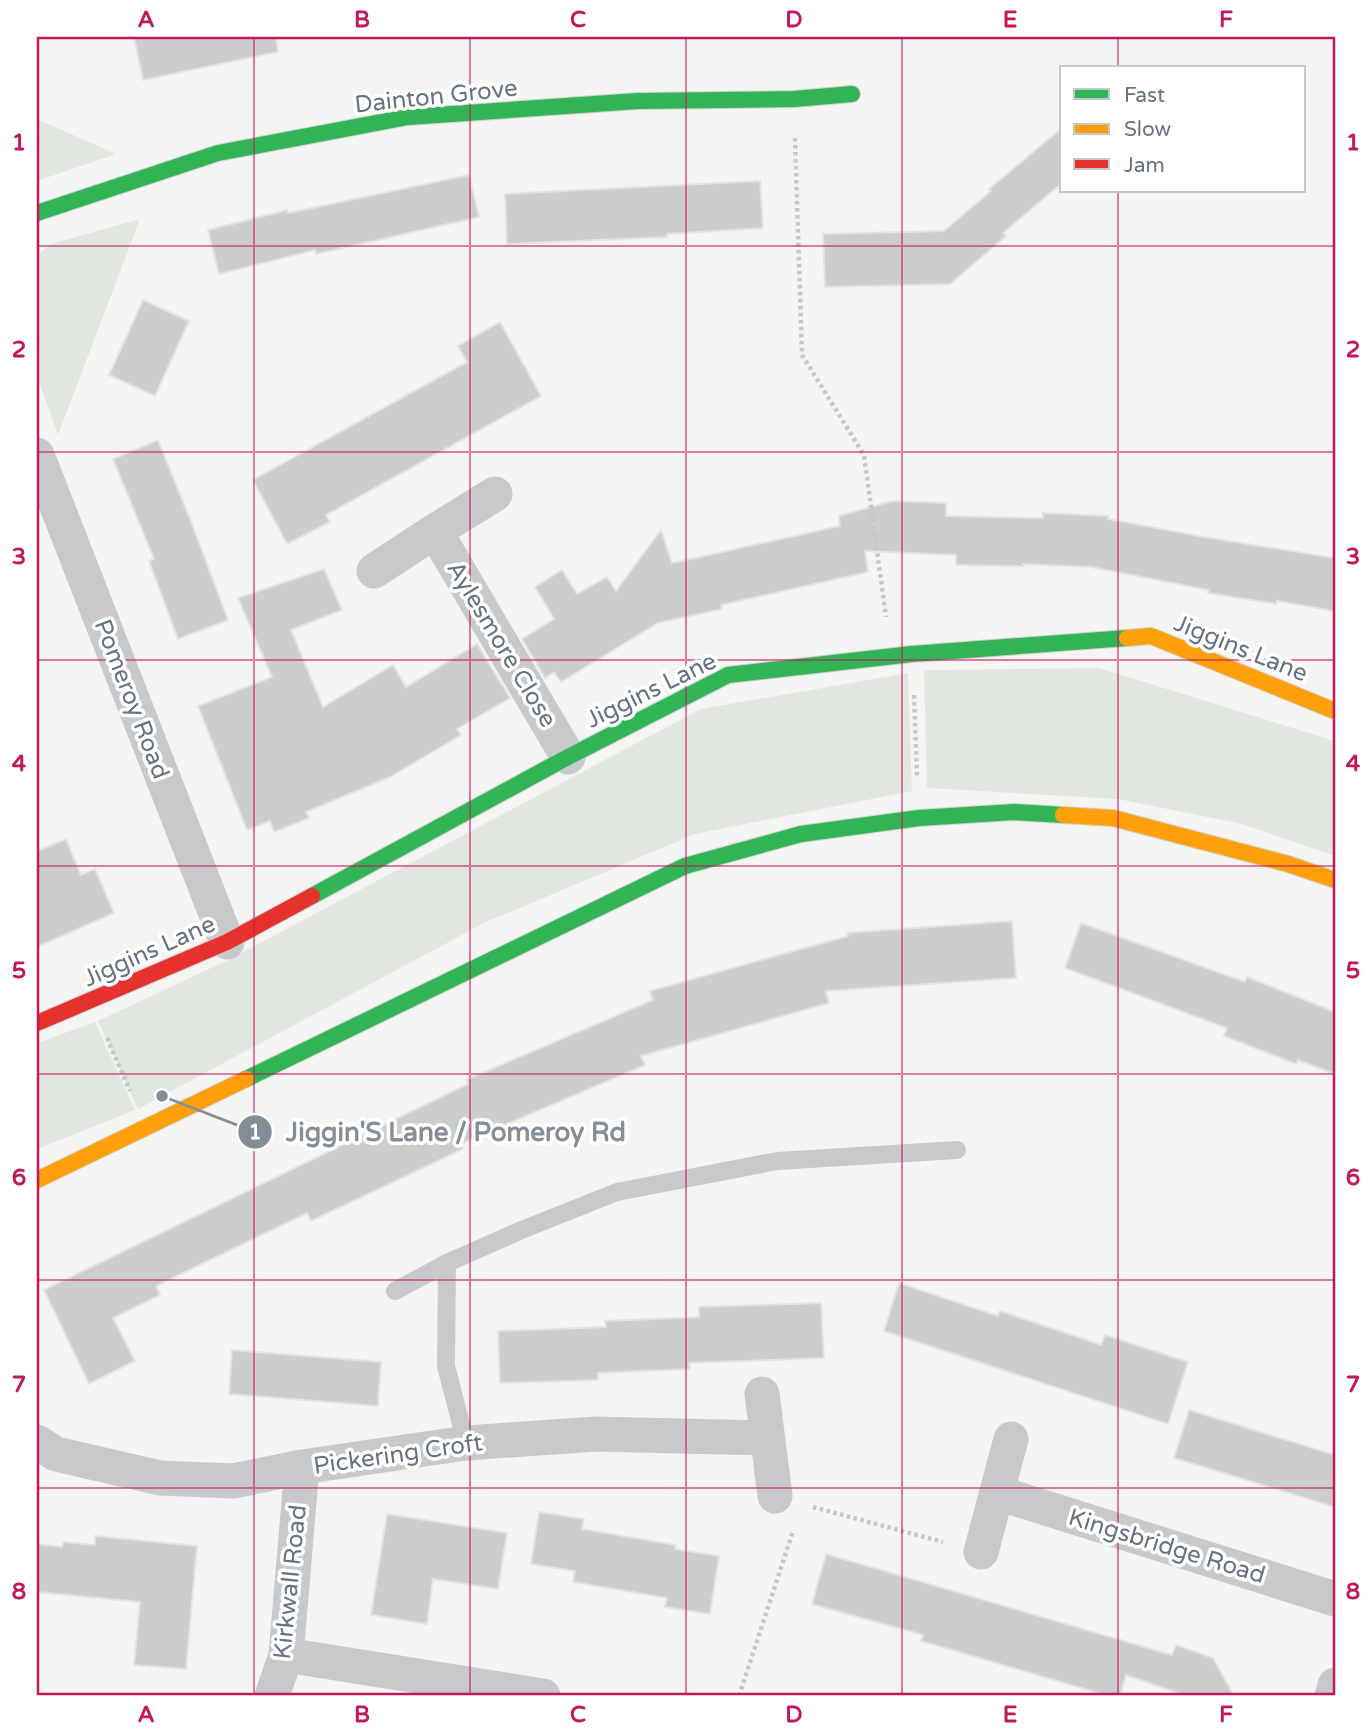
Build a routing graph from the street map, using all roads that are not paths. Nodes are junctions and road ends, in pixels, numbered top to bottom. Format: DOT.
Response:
graph roads {
  1 [pos="852,94"];
  2 [pos="37,213"];
  3 [pos="37,455"];
  4 [pos="495,494"];
  5 [pos="435,531"];
  6 [pos="374,571"];
  7 [pos="1335,711"];
  8 [pos="568,757"];
  9 [pos="1335,880"];
  10 [pos="227,942"];
  11 [pos="37,1023"];
  12 [pos="957,1150"];
  13 [pos="37,1180"];
  14 [pos="447,1263"];
  15 [pos="395,1291"];
  16 [pos="762,1394"];
  17 [pos="766,1438"];
  18 [pos="1011,1439"];
  19 [pos="37,1442"];
  20 [pos="466,1443"];
  21 [pos="302,1467"];
  22 [pos="998,1493"];
  23 [pos="788,1500"];
  24 [pos="981,1552"];
  25 [pos="1335,1599"];
  26 [pos="286,1655"];
  27 [pos="1335,1685"];
  28 [pos="272,1696"];
  29 [pos="543,1696"];
  30 [pos="1332,1696"];
  1 -- 2 [label="street, Dainton Grove"];
  3 -- 10 [label="street, Pomeroy Road"];
  4 -- 5 [label="street, Aylesmore Close"];
  5 -- 6 [label="street, Aylesmore Close"];
  5 -- 8 [label="street, Aylesmore Close"];
  7 -- 8 [label="street, Jiggins Lane"];
  8 -- 10 [label="street, Jiggins Lane"];
  9 -- 13 [label="street"];
  10 -- 11 [label="street, Jiggins Lane"];
  12 -- 14 [label="lane"];
  14 -- 15 [label="lane"];
  14 -- 20 [label="lane"];
  16 -- 17 [label="street"];
  17 -- 20 [label="street, Pickering Croft"];
  17 -- 23 [label="street"];
  18 -- 22 [label="street"];
  19 -- 21 [label="street, Pickering Croft"];
  20 -- 21 [label="street, Pickering Croft"];
  21 -- 26 [label="street, Kirkwall Road"];
  22 -- 24 [label="street"];
  22 -- 25 [label="street, Kingsbridge Road"];
  26 -- 28 [label="street, Kirkwall Road"];
  26 -- 29 [label="street"];
  27 -- 30 [label="street"];
}
